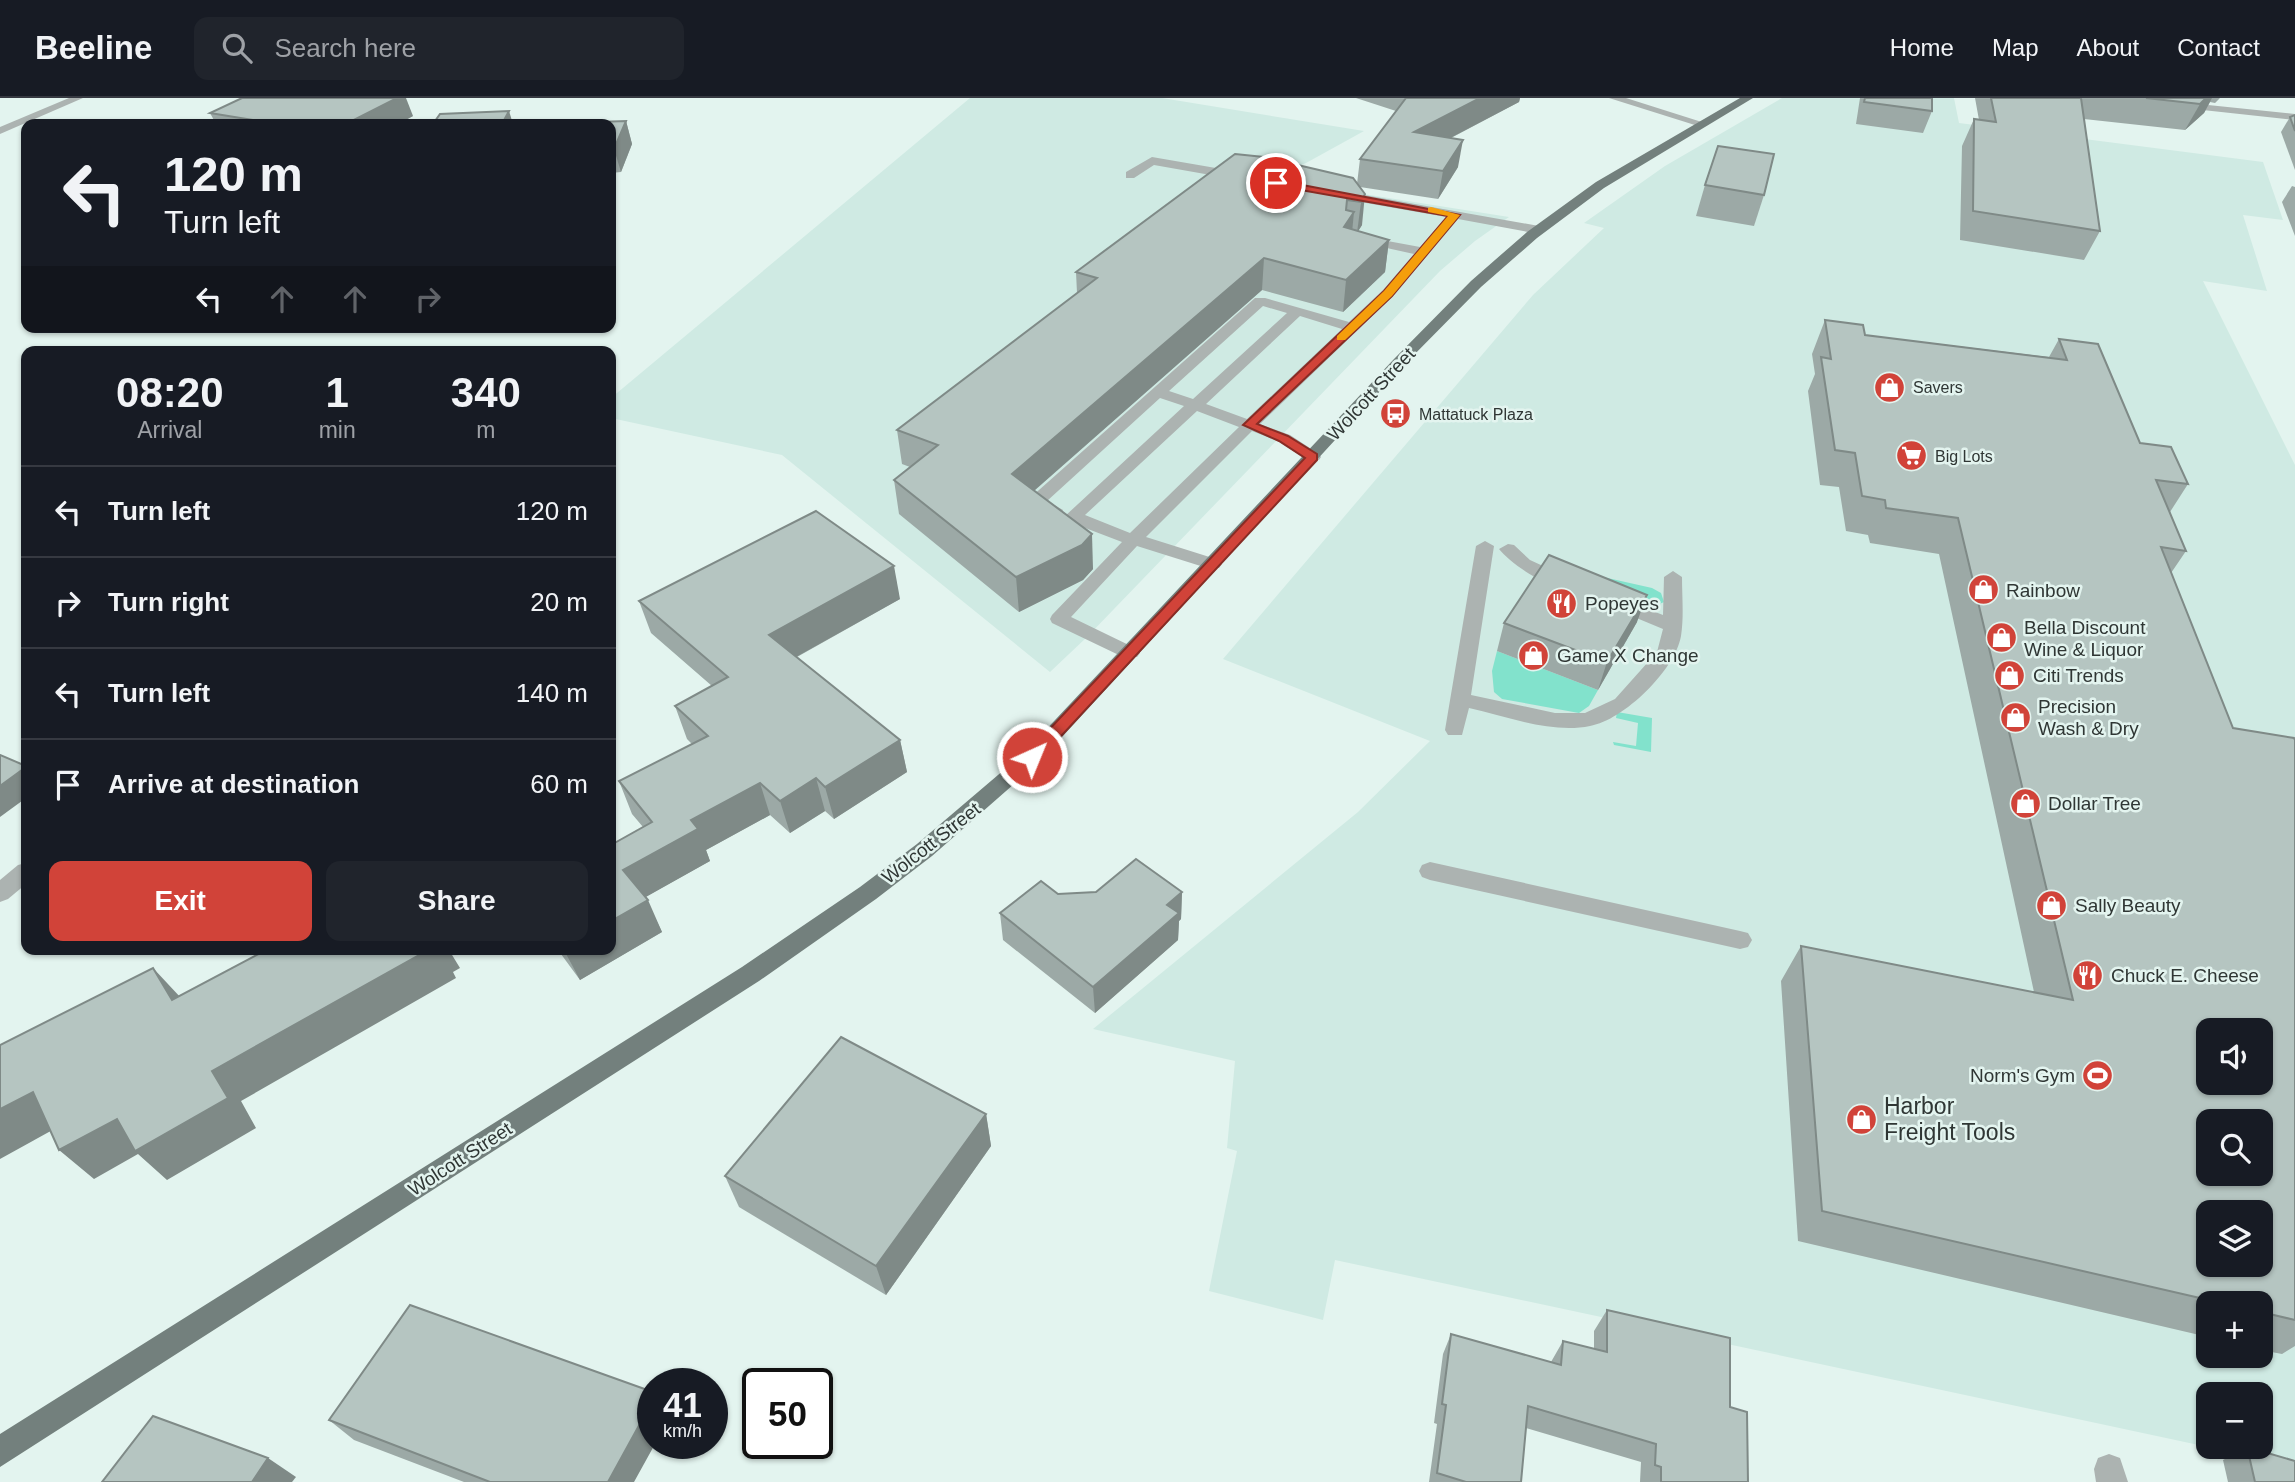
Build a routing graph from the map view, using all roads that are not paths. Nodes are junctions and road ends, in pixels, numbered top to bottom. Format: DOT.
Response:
graph roads {
  1 [pos="78,98"];
  2 [pos="1614,98"];
  3 [pos="1748,98"];
  4 [pos="2171,104"];
  5 [pos="2295,117"];
  6 [pos="28,119"];
  7 [pos="21,122"];
  8 [pos="1702,124"];
  9 [pos="0,131"];
  10 [pos="1225,174"];
  11 [pos="1130,175"];
  12 [pos="1252,179"];
  13 [pos="1214,183"];
  14 [pos="1320,191"];
  15 [pos="1455,215"];
  16 [pos="1539,230"];
  17 [pos="1350,236"];
  18 [pos="1423,252"];
  19 [pos="1297,311"];
  20 [pos="1352,327"];
  21 [pos="1158,392"];
  22 [pos="1195,405"];
  23 [pos="1249,425"];
  24 [pos="1313,457"];
  25 [pos="1073,517"];
  26 [pos="1133,540"];
  27 [pos="1485,546"];
  28 [pos="1508,549"];
  29 [pos="1213,564"];
  30 [pos="1673,577"];
  31 [pos="1672,625"];
  32 [pos="1130,653"];
  33 [pos="1460,699"];
  34 [pos="1455,730"];
  35 [pos="1430,871"];
  36 [pos="21,875"];
  37 [pos="0,893"];
  38 [pos="1740,940"];
  39 [pos="0,1452"];
  1 -- 6 [label="street"];
  2 -- 8 [label="street"];
  3 -- 8 [label="main road, Wolcott Street"];
  4 -- 5 [label="street"];
  7 -- 9 [label="street"];
  8 -- 16 [label="main road, Wolcott Street"];
  10 -- 11 [label="street"];
  10 -- 12 [label="street"];
  10 -- 13 [label="street"];
  14 -- 15 [label="street"];
  15 -- 16 [label="street"];
  15 -- 18 [label="street"];
  16 -- 24 [label="main road, Wolcott Street"];
  17 -- 18 [label="street"];
  18 -- 20 [label="street"];
  19 -- 20 [label="street"];
  19 -- 21 [label="street"];
  19 -- 22 [label="street"];
  20 -- 23 [label="street"];
  21 -- 22 [label="street"];
  21 -- 25 [label="street"];
  22 -- 23 [label="street"];
  22 -- 25 [label="street"];
  23 -- 24 [label="street"];
  23 -- 26 [label="street"];
  24 -- 29 [label="main road, Wolcott Street"];
  25 -- 26 [label="street"];
  26 -- 29 [label="street"];
  26 -- 32 [label="street"];
  27 -- 33 [label="street"];
  28 -- 31 [label="street"];
  29 -- 32 [label="main road, Wolcott Street"];
  30 -- 31 [label="street"];
  31 -- 33 [label="street"];
  32 -- 39 [label="main road, Wolcott Street"];
  33 -- 34 [label="street"];
  35 -- 38 [label="street"];
  36 -- 37 [label="street"];
}
